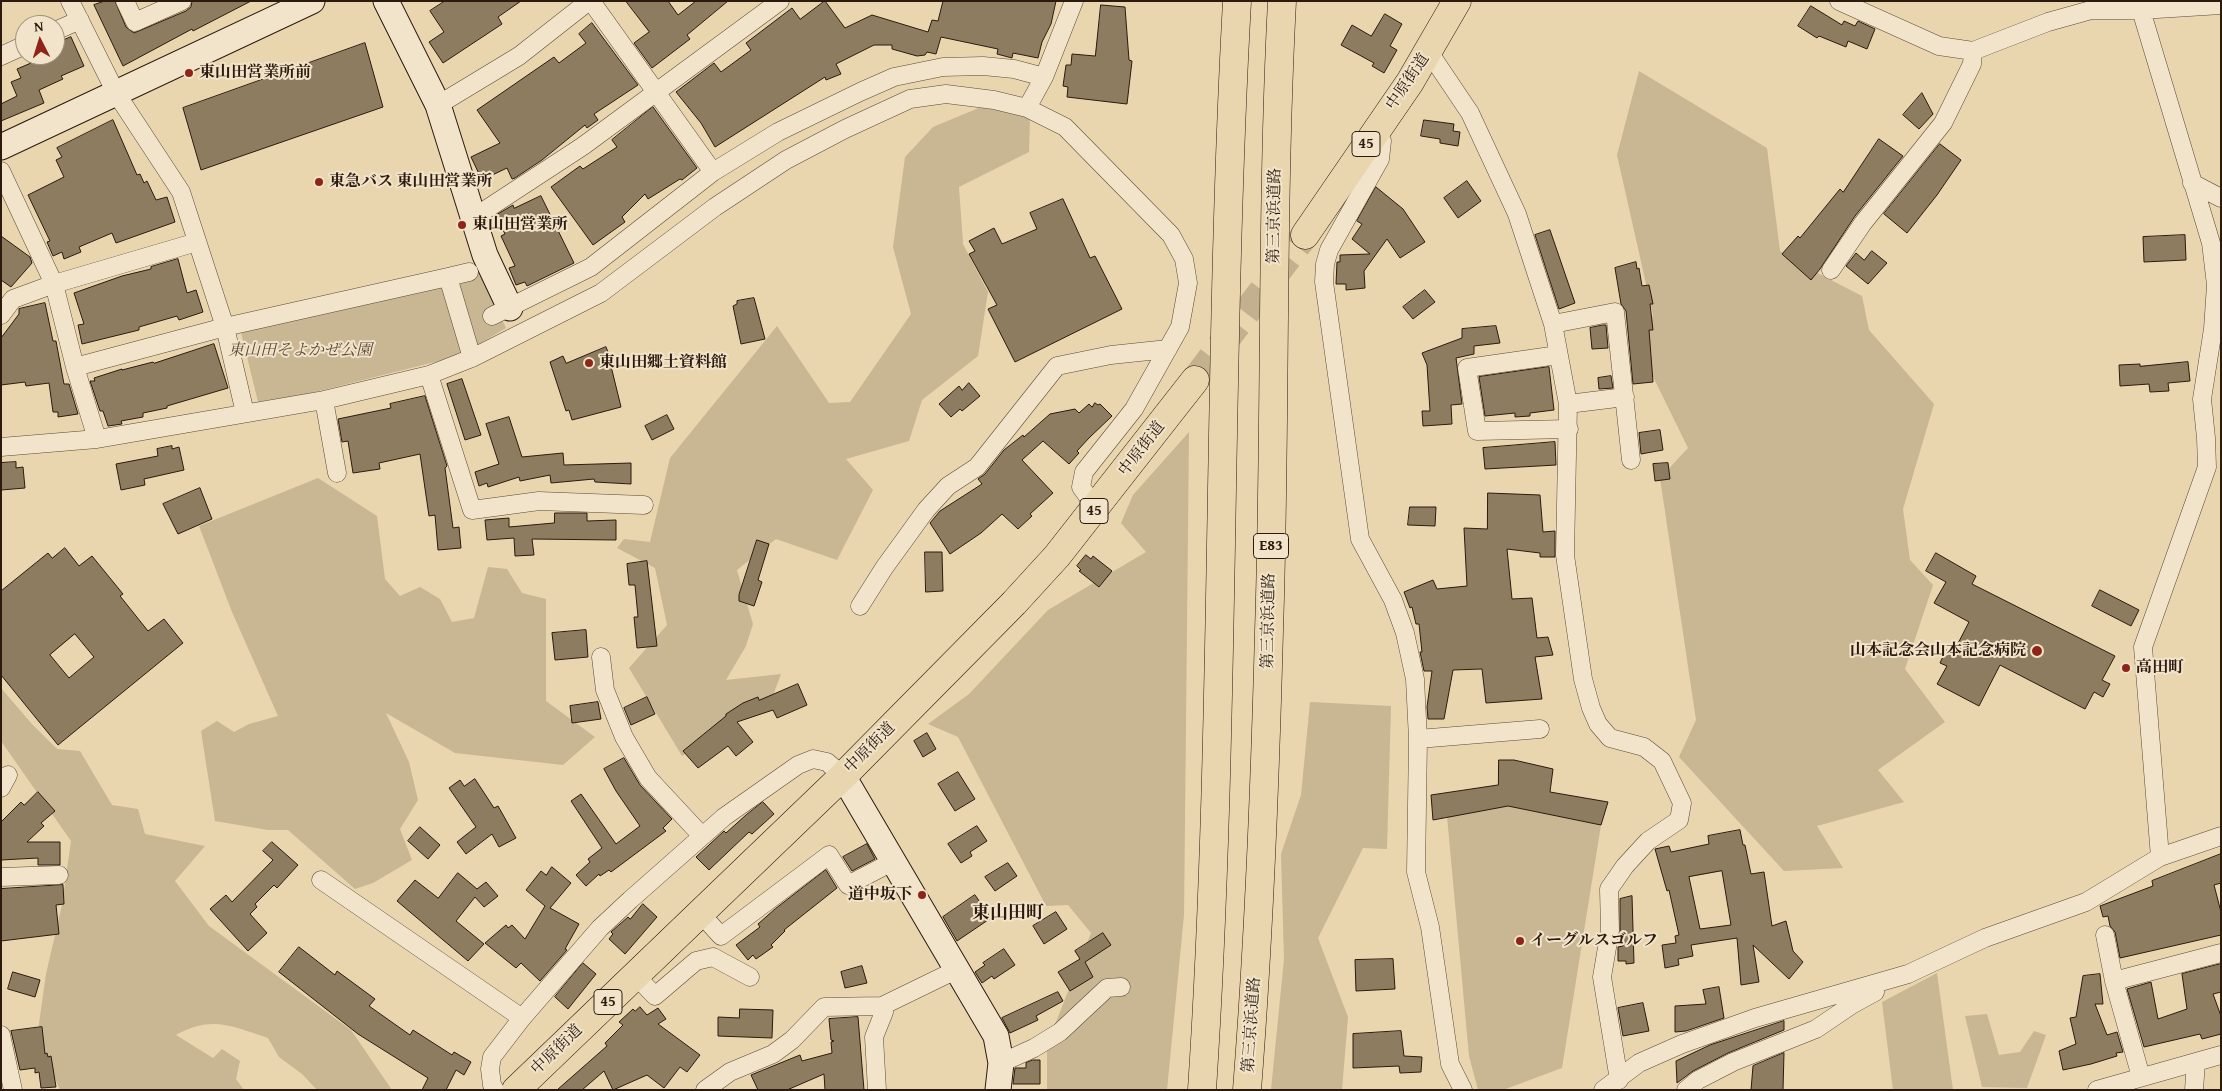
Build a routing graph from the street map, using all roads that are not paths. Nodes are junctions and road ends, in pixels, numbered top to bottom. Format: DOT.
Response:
graph roads {
  1 [pos="70,1"];
  2 [pos="125,1"];
  3 [pos="182,1"];
  4 [pos="312,1"];
  5 [pos="386,1"];
  6 [pos="590,1"];
  7 [pos="780,1"];
  8 [pos="1074,1"];
  9 [pos="1237,1"];
  10 [pos="1282,1"];
  11 [pos="1457,1"];
  12 [pos="1840,1"];
  13 [pos="2221,5"];
  14 [pos="2141,10"];
  15 [pos="80,20"];
  16 [pos="65,27"];
  17 [pos="15,50"];
  18 [pos="1973,51"];
  19 [pos="1429,52"];
  20 [pos="1,56"];
  21 [pos="1044,77"];
  22 [pos="116,93"];
  23 [pos="655,93"];
  24 [pos="438,105"];
  25 [pos="1027,108"];
  26 [pos="1376,129"];
  27 [pos="1,147"];
  28 [pos="1,171"];
  29 [pos="713,172"];
  30 [pos="2192,183"];
  31 [pos="2221,198"];
  32 [pos="472,218"];
  33 [pos="1305,235"];
  34 [pos="197,242"];
  35 [pos="1831,270"];
  36 [pos="469,272"];
  37 [pos="448,277"];
  38 [pos="54,284"];
  39 [pos="501,312"];
  40 [pos="1,315"];
  41 [pos="1553,324"];
  42 [pos="225,327"];
  43 [pos="1168,349"];
  44 [pos="1558,355"];
  45 [pos="472,358"];
  46 [pos="75,367"];
  47 [pos="429,375"];
  48 [pos="1195,380"];
  49 [pos="1625,397"];
  50 [pos="324,400"];
  51 [pos="1568,404"];
  52 [pos="245,413"];
  53 [pos="1569,429"];
  54 [pos="97,439"];
  55 [pos="2214,443"];
  56 [pos="1,446"];
  57 [pos="1631,460"];
  58 [pos="337,474"];
  59 [pos="644,505"];
  60 [pos="1096,508"];
  61 [pos="860,606"];
  62 [pos="601,657"];
  63 [pos="1540,729"];
  64 [pos="1418,739"];
  65 [pos="843,776"];
  66 [pos="702,836"];
  67 [pos="2221,836"];
  68 [pos="2160,858"];
  69 [pos="892,862"];
  70 [pos="59,875"];
  71 [pos="1,877"];
  72 [pos="321,880"];
  73 [pos="700,913"];
  74 [pos="2104,935"];
  75 [pos="2221,953"];
  76 [pos="956,970"];
  77 [pos="1908,974"];
  78 [pos="635,976"];
  79 [pos="750,977"];
  80 [pos="2114,981"];
  81 [pos="1121,987"];
  82 [pos="882,1006"];
  83 [pos="522,1018"];
  84 [pos="1,1035"];
  85 [pos="2221,1055"];
  86 [pos="2196,1062"];
  87 [pos="1001,1063"];
  88 [pos="2141,1077"];
  89 [pos="1619,1080"];
  90 [pos="13,1090"];
  91 [pos="495,1090"];
  92 [pos="516,1090"];
  93 [pos="705,1090"];
  94 [pos="877,1090"];
  95 [pos="998,1090"];
  96 [pos="1202,1090"];
  97 [pos="1247,1090"];
  98 [pos="1463,1090"];
  99 [pos="1603,1090"];
  100 [pos="1686,1090"];
  101 [pos="2097,1090"];
  102 [pos="2194,1090"];
  1 -- 15 [label="street"];
  2 -- 3 [label="street"];
  4 -- 22 [label="street"];
  5 -- 24 [label="street"];
  6 -- 23 [label="street"];
  6 -- 24 [label="street"];
  7 -- 23 [label="street"];
  8 -- 21 [label="street"];
  9 -- 96 [label="main road"];
  10 -- 97 [label="main road, 第三京浜道路 / E83"];
  11 -- 19 [label="main road, 中原街道 / 45"];
  12 -- 18 [label="street"];
  13 -- 14 [label="street"];
  14 -- 18 [label="street"];
  14 -- 30 [label="street"];
  15 -- 16 [label="street"];
  15 -- 22 [label="street"];
  17 -- 20 [label="street"];
  18 -- 35 [label="street"];
  19 -- 26 [label="main road, 中原街道 / 45"];
  19 -- 41 [label="street"];
  21 -- 25 [label="street"];
  21 -- 29 [label="street"];
  22 -- 27 [label="street"];
  22 -- 34 [label="street"];
  23 -- 29 [label="street"];
  23 -- 32 [label="street"];
  24 -- 32 [label="street"];
  25 -- 43 [label="street"];
  25 -- 45 [label="street"];
  26 -- 33 [label="main road, 中原街道 / 45"];
  26 -- 64 [label="street"];
  28 -- 38 [label="street"];
  29 -- 39 [label="street"];
  30 -- 31 [label="street"];
  30 -- 55 [label="street"];
  32 -- 39 [label="street"];
  34 -- 38 [label="street"];
  34 -- 42 [label="street"];
  36 -- 37 [label="street"];
  37 -- 42 [label="street"];
  37 -- 45 [label="street"];
  38 -- 40 [label="street"];
  38 -- 46 [label="street"];
  41 -- 44 [label="street"];
  41 -- 49 [label="street"];
  42 -- 46 [label="street"];
  42 -- 52 [label="street"];
  43 -- 60 [label="street"];
  43 -- 61 [label="street"];
  44 -- 51 [label="street"];
  44 -- 53 [label="street"];
  45 -- 47 [label="street"];
  46 -- 54 [label="street"];
  47 -- 50 [label="street"];
  47 -- 59 [label="street"];
  48 -- 60 [label="main road, 中原街道 / 45"];
  49 -- 51 [label="street"];
  49 -- 57 [label="street"];
  50 -- 52 [label="street"];
  50 -- 58 [label="street"];
  51 -- 53 [label="street"];
  52 -- 54 [label="street"];
  53 -- 89 [label="street"];
  54 -- 56 [label="street"];
  55 -- 68 [label="street"];
  60 -- 65 [label="main road, 中原街道 / 45"];
  62 -- 66 [label="street"];
  63 -- 64 [label="street"];
  64 -- 98 [label="street"];
  65 -- 66 [label="street"];
  65 -- 69 [label="street"];
  65 -- 73 [label="main road, 中原街道 / 45"];
  66 -- 83 [label="street"];
  67 -- 68 [label="street"];
  68 -- 77 [label="street"];
  69 -- 73 [label="street"];
  69 -- 76 [label="street"];
  70 -- 71 [label="street"];
  72 -- 83 [label="street"];
  73 -- 78 [label="main road, 中原街道 / 45"];
  74 -- 80 [label="street"];
  75 -- 80 [label="street"];
  76 -- 82 [label="street"];
  76 -- 87 [label="street"];
  77 -- 89 [label="street"];
  77 -- 100 [label="street"];
  78 -- 79 [label="street"];
  78 -- 92 [label="main road, 中原街道 / 45"];
  80 -- 88 [label="street"];
  81 -- 87 [label="street"];
  82 -- 93 [label="street"];
  82 -- 94 [label="street"];
  83 -- 91 [label="street"];
  84 -- 90 [label="street"];
  85 -- 86 [label="street"];
  86 -- 88 [label="street"];
  86 -- 102 [label="street"];
  87 -- 95 [label="street"];
  88 -- 101 [label="street"];
  89 -- 99 [label="street"];
}
